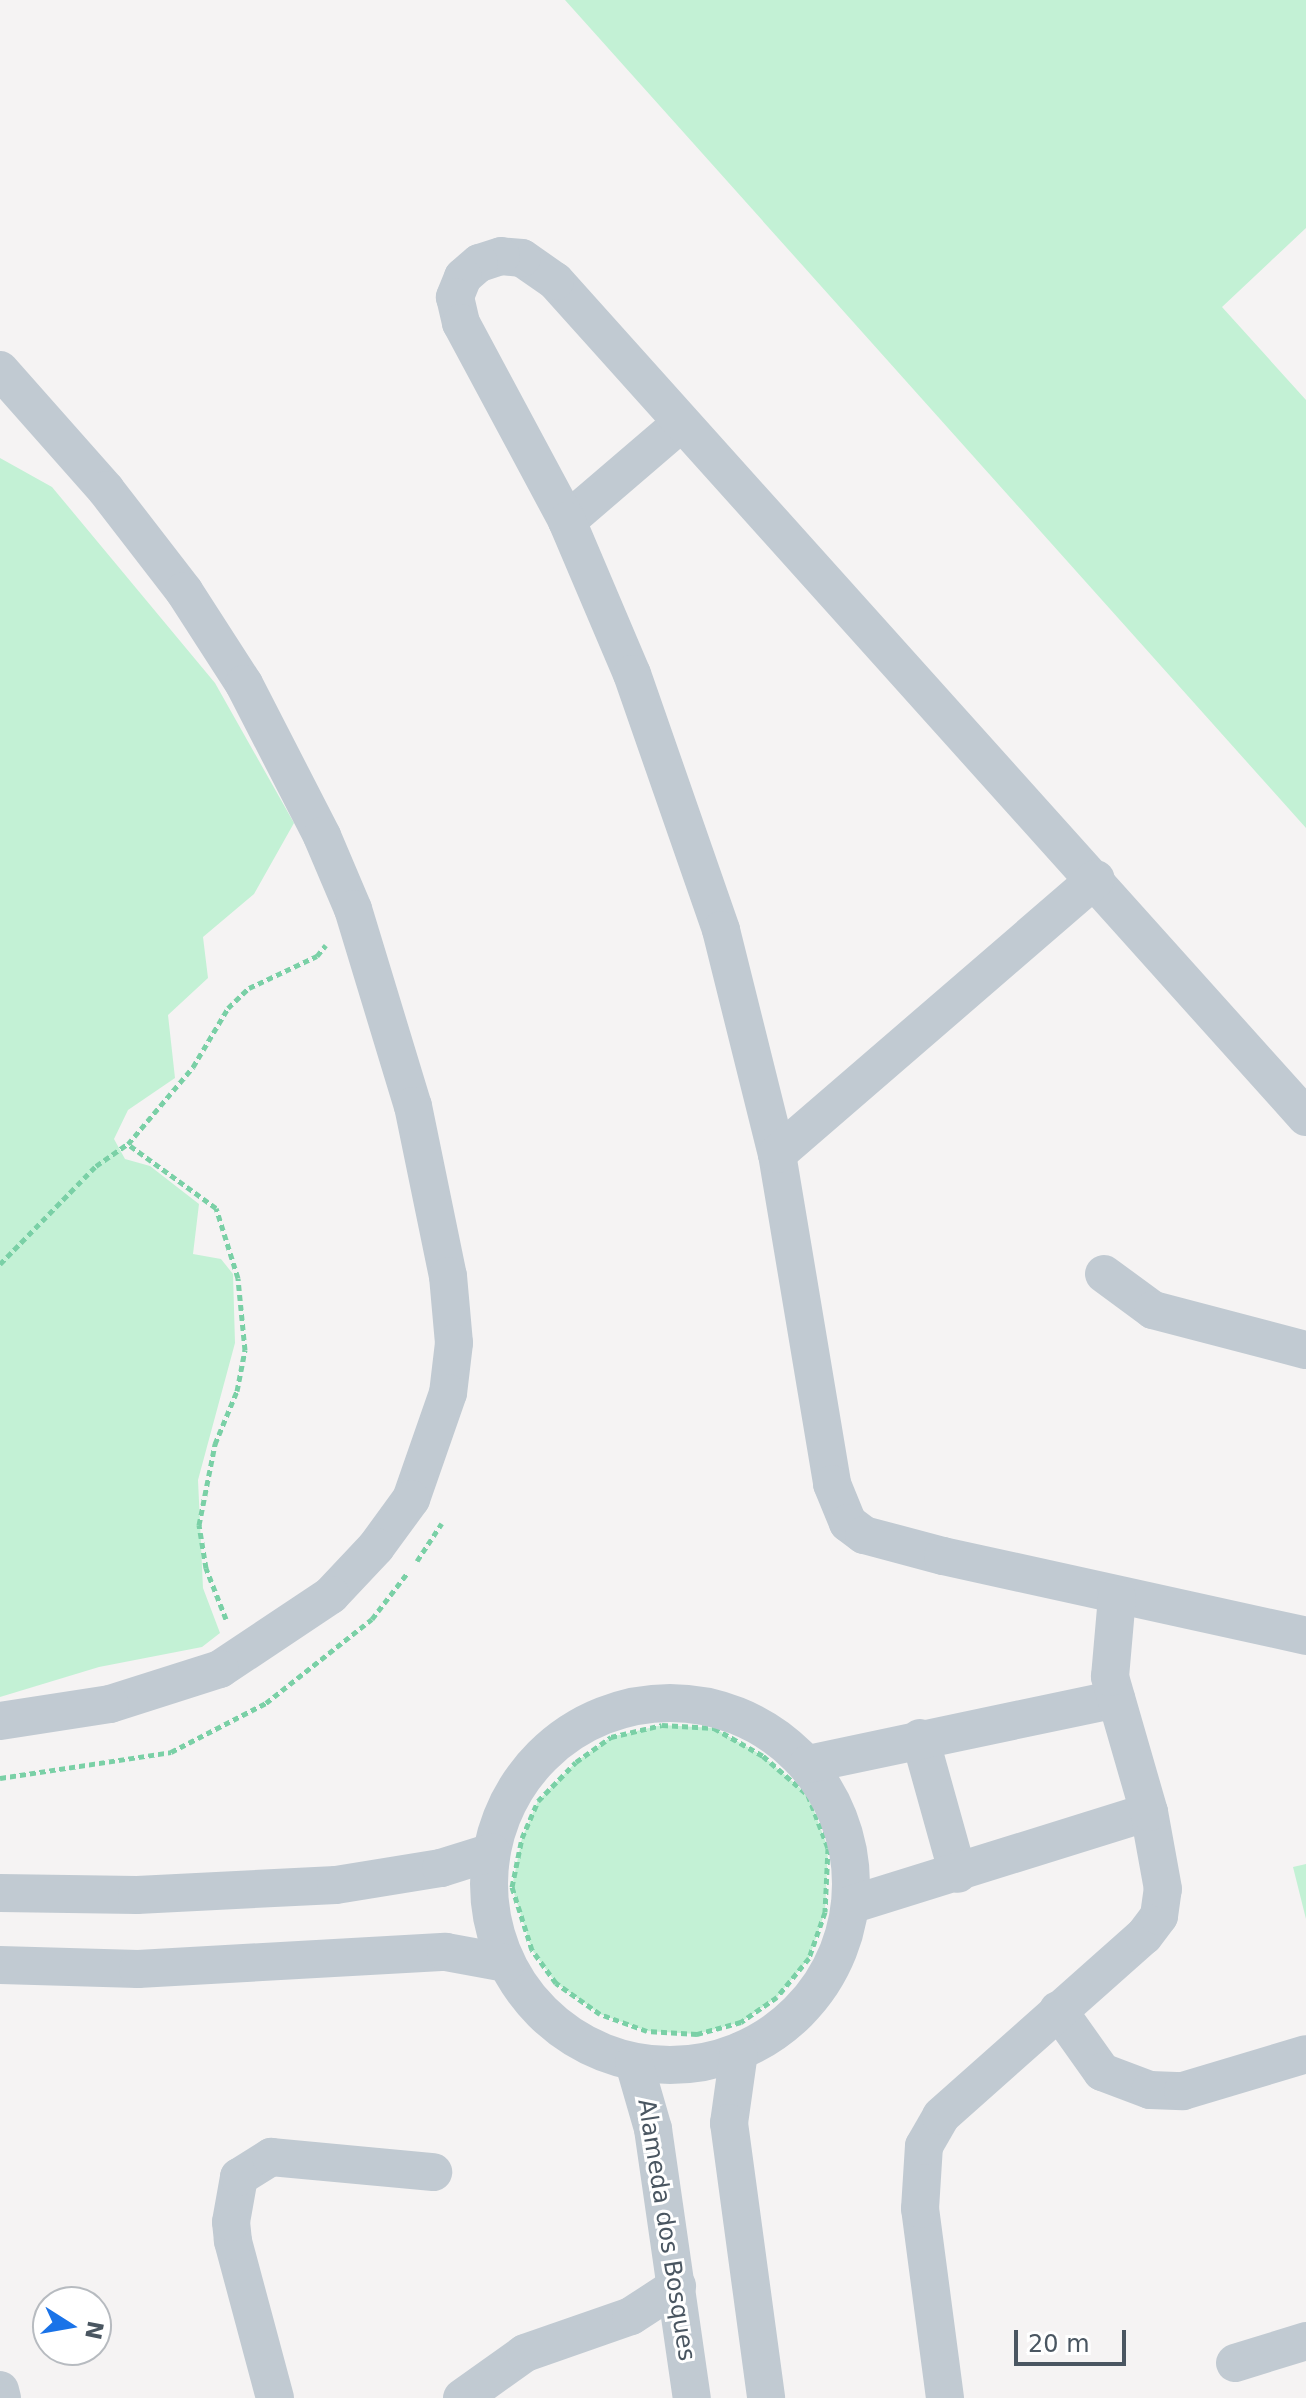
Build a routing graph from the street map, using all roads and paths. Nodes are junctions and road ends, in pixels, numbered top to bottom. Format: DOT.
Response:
graph roads {
  1 [pos="0,370"];
  2 [pos="679,425"];
  3 [pos="567,521"];
  4 [pos="1096,879"];
  5 [pos="353,909"];
  6 [pos="1306,1117"];
  7 [pos="128,1144"];
  8 [pos="777,1154"];
  9 [pos="0,1264"];
  10 [pos="1104,1274"];
  11 [pos="1306,1350"];
  12 [pos="443,1519"];
  13 [pos="1117,1597"];
  14 [pos="230,1631"];
  15 [pos="1306,1636"];
  16 [pos="1116,1699"];
  17 [pos="0,1721"];
  18 [pos="920,1738"];
  19 [pos="808,1764"];
  20 [pos="0,1778"];
  21 [pos="1149,1812"];
  22 [pos="492,1852"];
  23 [pos="958,1874"];
  24 [pos="0,1893"];
  25 [pos="838,1909"];
  26 [pos="506,1963"];
  27 [pos="0,1965"];
  28 [pos="1058,2010"];
  29 [pos="739,2052"];
  30 [pos="1306,2054"];
  31 [pos="634,2063"];
  32 [pos="433,2172"];
  33 [pos="677,2286"];
  34 [pos="1306,2341"];
  35 [pos="1235,2363"];
  36 [pos="0,2390"];
  37 [pos="2,2398"];
  38 [pos="275,2398"];
  39 [pos="462,2398"];
  40 [pos="692,2398"];
  41 [pos="766,2398"];
  42 [pos="945,2398"];
  1 -- 5 [label="street"];
  2 -- 3 [label="street"];
  2 -- 3 [label="street"];
  2 -- 4 [label="street"];
  3 -- 8 [label="street"];
  4 -- 6 [label="street"];
  4 -- 8 [label="street"];
  5 -- 7 [label="path"];
  5 -- 17 [label="street"];
  7 -- 9 [label="path"];
  7 -- 14 [label="path"];
  8 -- 13 [label="street"];
  10 -- 11 [label="street"];
  12 -- 20 [label="path"];
  13 -- 15 [label="street"];
  13 -- 16 [label="street"];
  16 -- 18 [label="street"];
  16 -- 21 [label="street"];
  18 -- 19 [label="street"];
  18 -- 23 [label="street"];
  19 -- 22 [label="street"];
  19 -- 25 [label="street"];
  21 -- 23 [label="street"];
  21 -- 28 [label="street"];
  22 -- 24 [label="street"];
  22 -- 26 [label="street"];
  23 -- 25 [label="street"];
  25 -- 25 [label="path"];
  25 -- 29 [label="street"];
  26 -- 27 [label="street"];
  26 -- 31 [label="street"];
  28 -- 30 [label="street"];
  28 -- 42 [label="street"];
  29 -- 31 [label="street"];
  29 -- 41 [label="street"];
  31 -- 33 [label="street, Alameda dos Bosques"];
  32 -- 38 [label="street"];
  33 -- 39 [label="street"];
  33 -- 40 [label="street, Alameda dos Bosques"];
  34 -- 35 [label="street"];
  36 -- 37 [label="street"];
}
